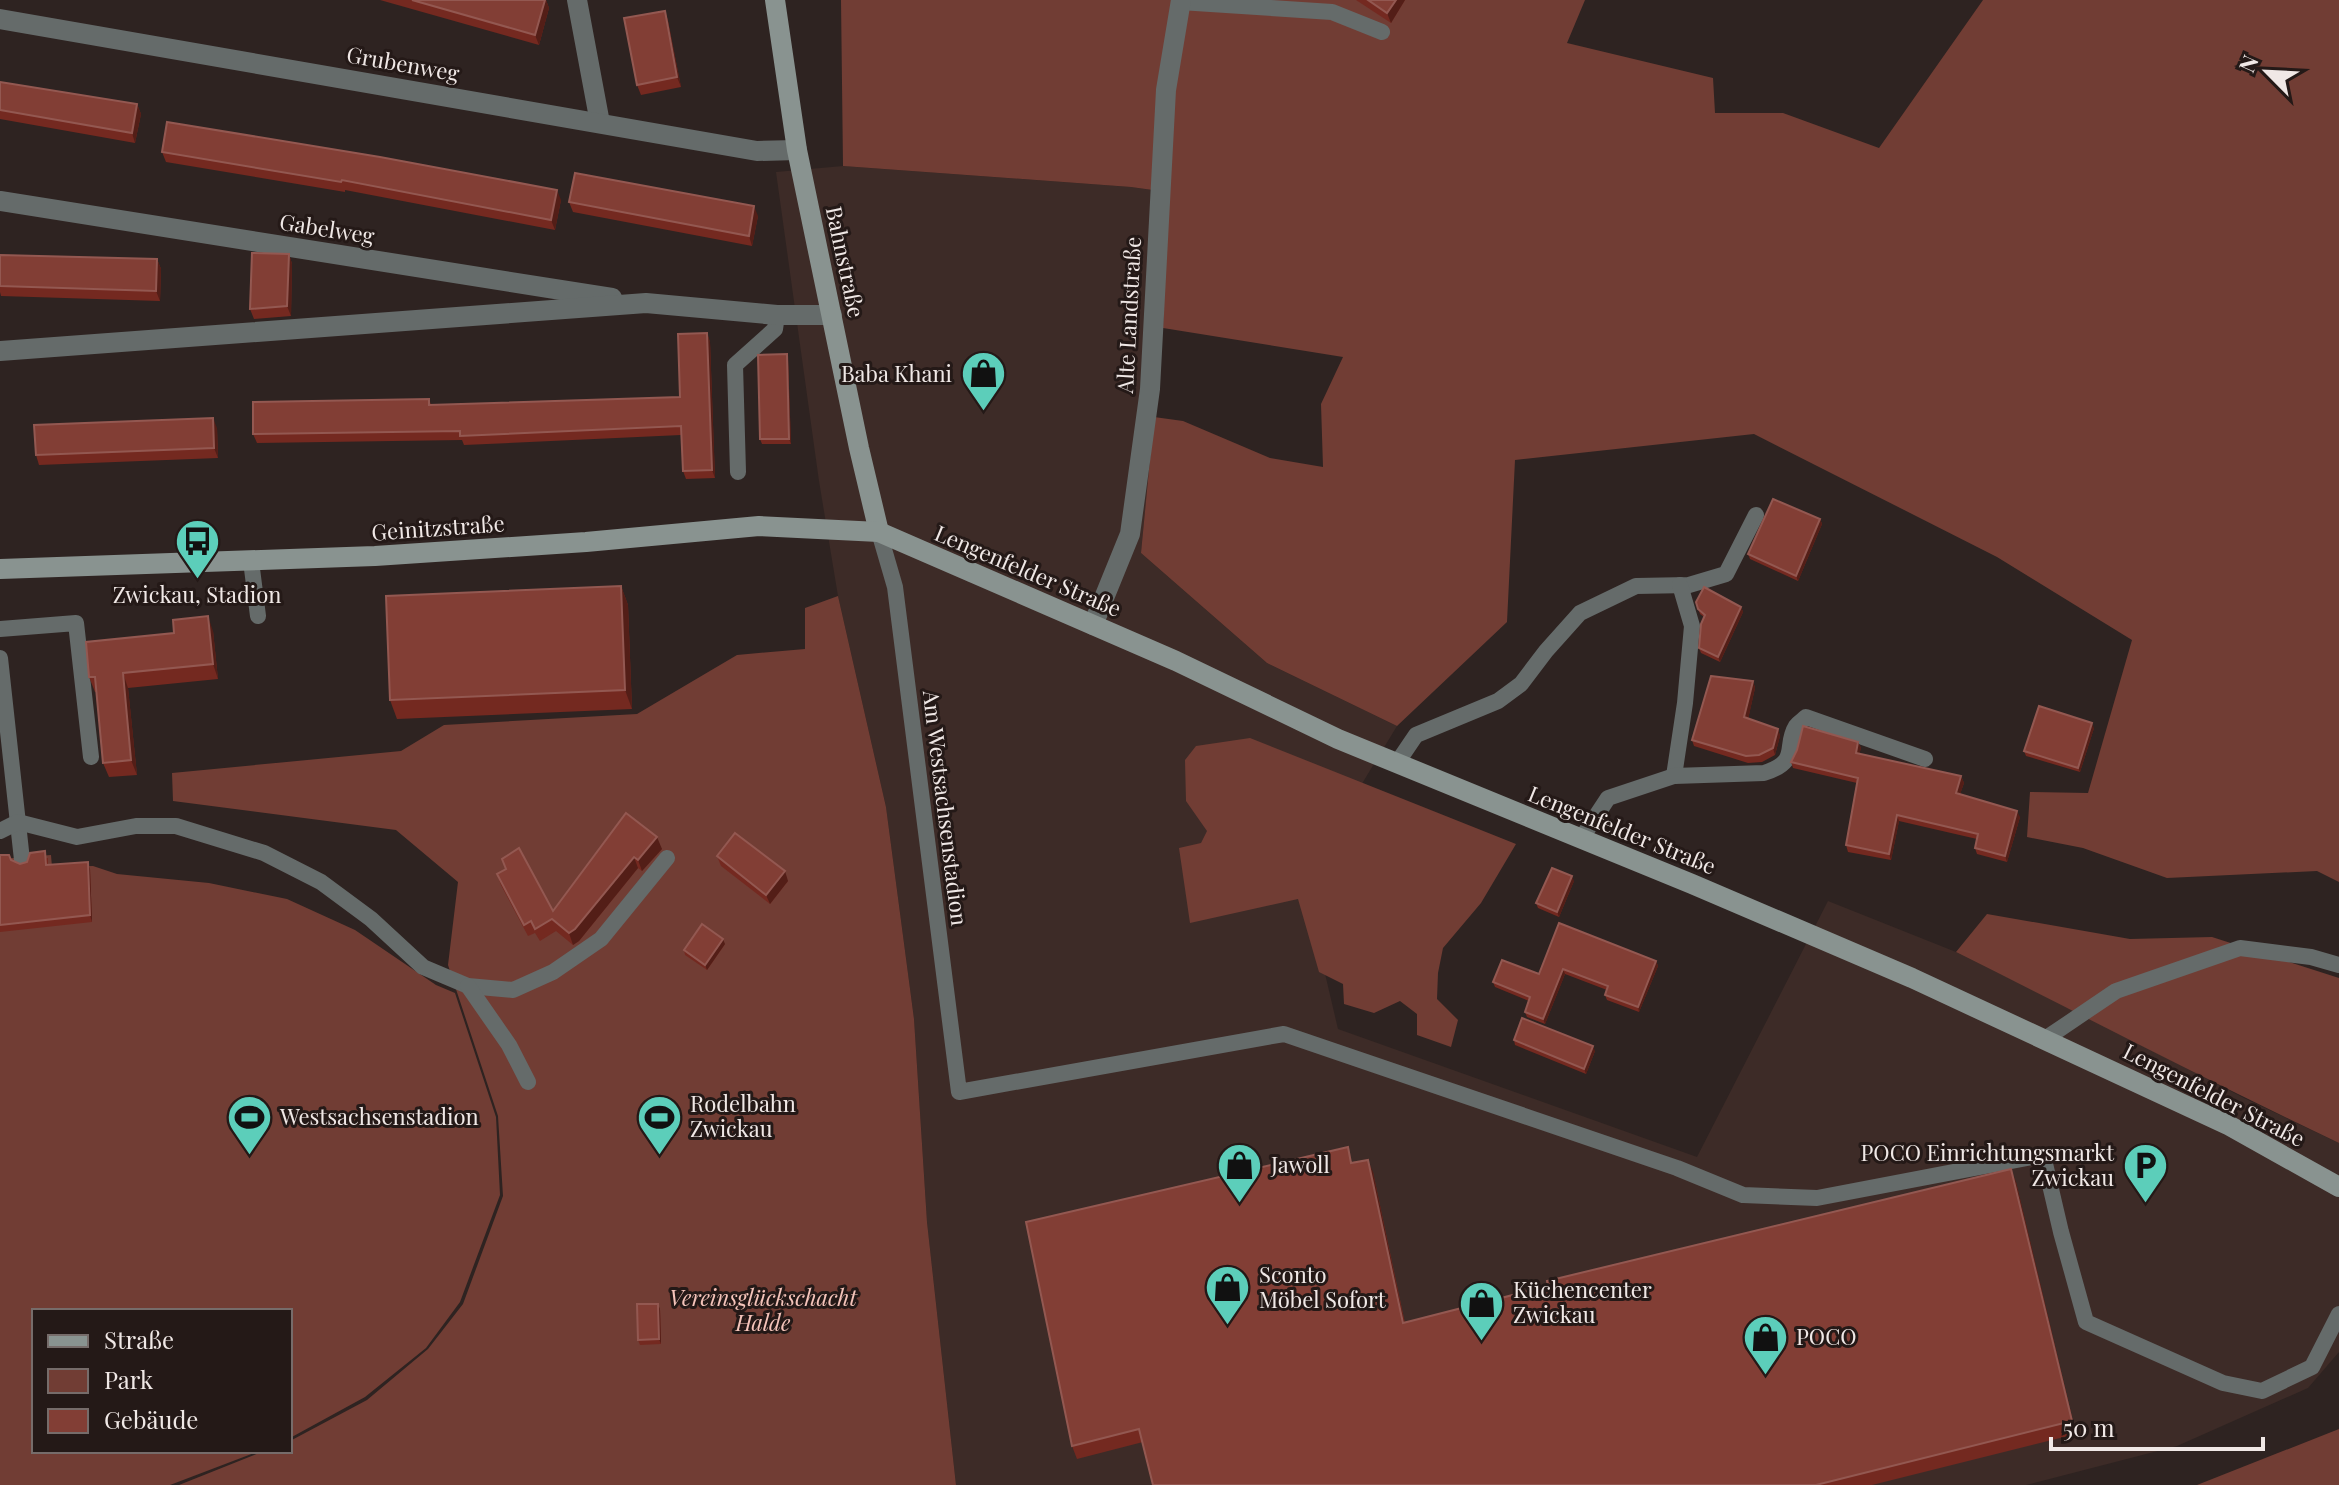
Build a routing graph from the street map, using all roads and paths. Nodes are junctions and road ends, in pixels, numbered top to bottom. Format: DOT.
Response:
graph roads {
  1 [pos="577,0"];
  2 [pos="775,0"];
  3 [pos="1180,1"];
  4 [pos="0,19"];
  5 [pos="1382,32"];
  6 [pos="600,123"];
  7 [pos="797,150"];
  8 [pos="0,201"];
  9 [pos="646,303"];
  10 [pos="777,315"];
  11 [pos="832,315"];
  12 [pos="0,351"];
  13 [pos="738,472"];
  14 [pos="1756,515"];
  15 [pos="879,532"];
  16 [pos="251,561"];
  17 [pos="0,569"];
  18 [pos="1680,585"];
  19 [pos="258,616"];
  20 [pos="1093,625"];
  21 [pos="0,629"];
  22 [pos="0,658"];
  23 [pos="91,757"];
  24 [pos="1925,759"];
  25 [pos="1397,763"];
  26 [pos="1674,776"];
  27 [pos="18,822"];
  28 [pos="0,831"];
  29 [pos="1581,839"];
  30 [pos="667,858"];
  31 [pos="22,860"];
  32 [pos="2339,965"];
  33 [pos="468,986"];
  34 [pos="2045,1039"];
  35 [pos="528,1082"];
  36 [pos="2339,1187"];
  37 [pos="2339,1314"];
  1 -- 6 [label="street"];
  2 -- 7 [label="main road, Bahnstraße"];
  3 -- 5 [label="lane"];
  3 -- 20 [label="street, Alte Landstraße"];
  4 -- 6 [label="street, Grubenweg"];
  6 -- 7 [label="street, Grubenweg"];
  7 -- 11 [label="main road, Bahnstraße"];
  8 -- 9 [label="street, Gabelweg"];
  9 -- 10 [label="street, Gabelweg"];
  9 -- 12 [label="street, Gabelweg"];
  10 -- 11 [label="street, Gabelweg"];
  10 -- 13 [label="lane"];
  11 -- 15 [label="main road, Bahnstraße"];
  14 -- 18 [label="lane"];
  15 -- 16 [label="main road, Geinitzstraße"];
  15 -- 20 [label="main road, Lengenfelder Straße"];
  15 -- 37 [label="lane, Am Westsachsenstadion"];
  16 -- 17 [label="main road, Geinitzstraße"];
  16 -- 19 [label="lane"];
  18 -- 25 [label="lane"];
  18 -- 26 [label="lane"];
  20 -- 25 [label="main road, Lengenfelder Straße"];
  21 -- 23 [label="lane"];
  22 -- 27 [label="lane"];
  24 -- 26 [label="lane"];
  25 -- 29 [label="main road, Lengenfelder Straße"];
  26 -- 29 [label="lane"];
  27 -- 28 [label="lane"];
  27 -- 31 [label="lane"];
  27 -- 33 [label="lane"];
  29 -- 34 [label="main road, Lengenfelder Straße"];
  30 -- 33 [label="lane"];
  32 -- 34 [label="lane"];
  33 -- 35 [label="lane"];
  34 -- 36 [label="main road, Lengenfelder Straße"];
}
